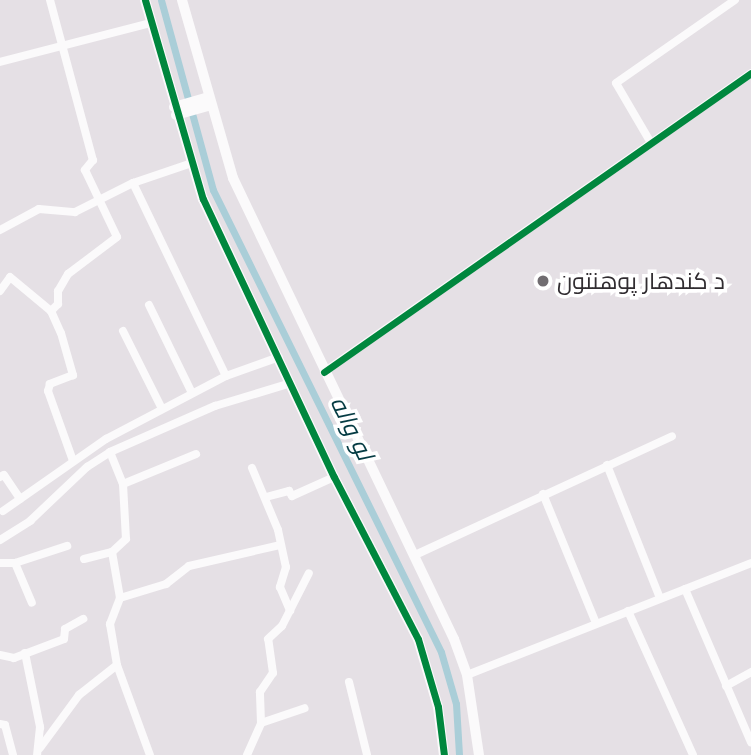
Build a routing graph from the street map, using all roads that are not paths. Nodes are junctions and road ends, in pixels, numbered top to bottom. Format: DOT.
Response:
graph roads {
  1 [pos="50,0"];
  2 [pos="145,0"];
  3 [pos="181,0"];
  4 [pos="735,0"];
  5 [pos="151,23"];
  6 [pos="62,47"];
  7 [pos="0,62"];
  8 [pos="751,73"];
  9 [pos="210,101"];
  10 [pos="175,111"];
  11 [pos="651,143"];
  12 [pos="189,164"];
  13 [pos="133,183"];
  14 [pos="100,200"];
  15 [pos="0,230"];
  16 [pos="0,291"];
  17 [pos="149,305"];
  18 [pos="51,311"];
  19 [pos="123,331"];
  20 [pos="279,357"];
  21 [pos="324,372"];
  22 [pos="226,376"];
  23 [pos="291,383"];
  24 [pos="192,393"];
  25 [pos="162,410"];
  26 [pos="672,436"];
  27 [pos="110,452"];
  28 [pos="196,454"];
  29 [pos="73,461"];
  30 [pos="607,465"];
  31 [pos="252,468"];
  32 [pos="0,477"];
  33 [pos="334,477"];
  34 [pos="123,484"];
  35 [pos="543,494"];
  36 [pos="266,497"];
  37 [pos="20,499"];
  38 [pos="3,511"];
  39 [pos="0,540"];
  40 [pos="67,545"];
  41 [pos="280,545"];
  42 [pos="112,552"];
  43 [pos="415,555"];
  44 [pos="83,559"];
  45 [pos="0,563"];
  46 [pos="15,563"];
  47 [pos="750,565"];
  48 [pos="309,573"];
  49 [pos="685,589"];
  50 [pos="120,598"];
  51 [pos="660,598"];
  52 [pos="32,603"];
  53 [pos="290,611"];
  54 [pos="628,611"];
  55 [pos="83,618"];
  56 [pos="596,623"];
  57 [pos="25,653"];
  58 [pos="0,656"];
  59 [pos="117,665"];
  60 [pos="751,672"];
  61 [pos="467,675"];
  62 [pos="349,682"];
  63 [pos="726,686"];
  64 [pos="305,708"];
  65 [pos="261,723"];
  66 [pos="0,724"];
  67 [pos="751,742"];
  68 [pos="38,752"];
  69 [pos="13,755"];
  70 [pos="150,755"];
  71 [pos="247,755"];
  72 [pos="367,755"];
  73 [pos="444,755"];
  74 [pos="479,755"];
  75 [pos="692,755"];
  1 -- 6 [label="street"];
  2 -- 5 [label="street"];
  3 -- 9 [label="street"];
  4 -- 11 [label="street"];
  5 -- 6 [label="street"];
  5 -- 10 [label="street"];
  6 -- 7 [label="street"];
  6 -- 14 [label="street"];
  8 -- 11 [label="street"];
  9 -- 10 [label="street"];
  9 -- 21 [label="street"];
  10 -- 12 [label="street"];
  11 -- 21 [label="street"];
  12 -- 13 [label="street"];
  12 -- 20 [label="street"];
  13 -- 14 [label="street"];
  13 -- 22 [label="street"];
  14 -- 15 [label="street"];
  14 -- 18 [label="street"];
  16 -- 18 [label="street"];
  17 -- 24 [label="street"];
  18 -- 29 [label="street"];
  19 -- 25 [label="street"];
  20 -- 22 [label="street"];
  20 -- 23 [label="street"];
  21 -- 43 [label="street"];
  22 -- 24 [label="street"];
  23 -- 27 [label="street"];
  23 -- 33 [label="street"];
  24 -- 25 [label="street"];
  25 -- 29 [label="street"];
  26 -- 30 [label="street"];
  27 -- 34 [label="street"];
  27 -- 39 [label="street"];
  28 -- 34 [label="street"];
  29 -- 37 [label="street"];
  30 -- 35 [label="street"];
  30 -- 51 [label="street"];
  31 -- 36 [label="street"];
  32 -- 37 [label="street"];
  33 -- 36 [label="street"];
  33 -- 73 [label="street"];
  34 -- 42 [label="street"];
  35 -- 43 [label="street"];
  35 -- 56 [label="street"];
  36 -- 41 [label="street"];
  37 -- 38 [label="street"];
  40 -- 46 [label="street"];
  41 -- 50 [label="street"];
  41 -- 53 [label="street"];
  42 -- 44 [label="street"];
  42 -- 50 [label="street"];
  43 -- 61 [label="street"];
  45 -- 46 [label="street"];
  46 -- 52 [label="street"];
  47 -- 49 [label="street"];
  48 -- 53 [label="street"];
  49 -- 51 [label="street"];
  49 -- 63 [label="street"];
  50 -- 59 [label="street"];
  51 -- 54 [label="street"];
  53 -- 65 [label="street"];
  54 -- 56 [label="street"];
  54 -- 75 [label="street"];
  55 -- 57 [label="street"];
  56 -- 61 [label="street"];
  57 -- 58 [label="street"];
  57 -- 68 [label="street"];
  59 -- 68 [label="street"];
  59 -- 70 [label="street"];
  60 -- 63 [label="street"];
  61 -- 74 [label="street"];
  62 -- 72 [label="street"];
  63 -- 67 [label="street"];
  64 -- 65 [label="street"];
  65 -- 71 [label="street"];
  66 -- 69 [label="street"];
}
